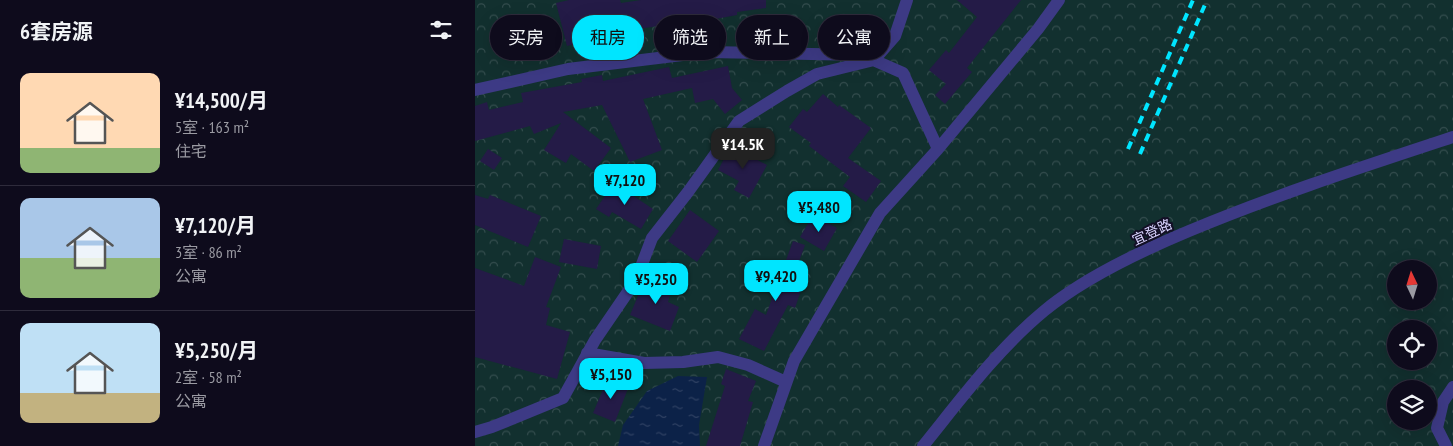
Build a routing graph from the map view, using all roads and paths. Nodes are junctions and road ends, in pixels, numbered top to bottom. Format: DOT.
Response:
graph roads {
  1 [pos="907,0"];
  2 [pos="1059,0"];
  3 [pos="890,42"];
  4 [pos="818,54"];
  5 [pos="874,60"];
  6 [pos="475,90"];
  7 [pos="1453,137"];
  8 [pos="938,149"];
  9 [pos="587,353"];
  10 [pos="786,382"];
  11 [pos="1453,387"];
  12 [pos="475,432"];
  13 [pos="764,446"];
  14 [pos="923,446"];
  15 [pos="1446,446"];
  1 -- 3 [label="street"];
  2 -- 8 [label="street"];
  4 -- 6 [label="street"];
  5 -- 8 [label="street"];
  5 -- 9 [label="street"];
  7 -- 14 [label="street, 宜登路"];
  8 -- 10 [label="street"];
  9 -- 10 [label="street"];
  9 -- 12 [label="street"];
  10 -- 13 [label="street"];
  11 -- 15 [label="street"];
}
